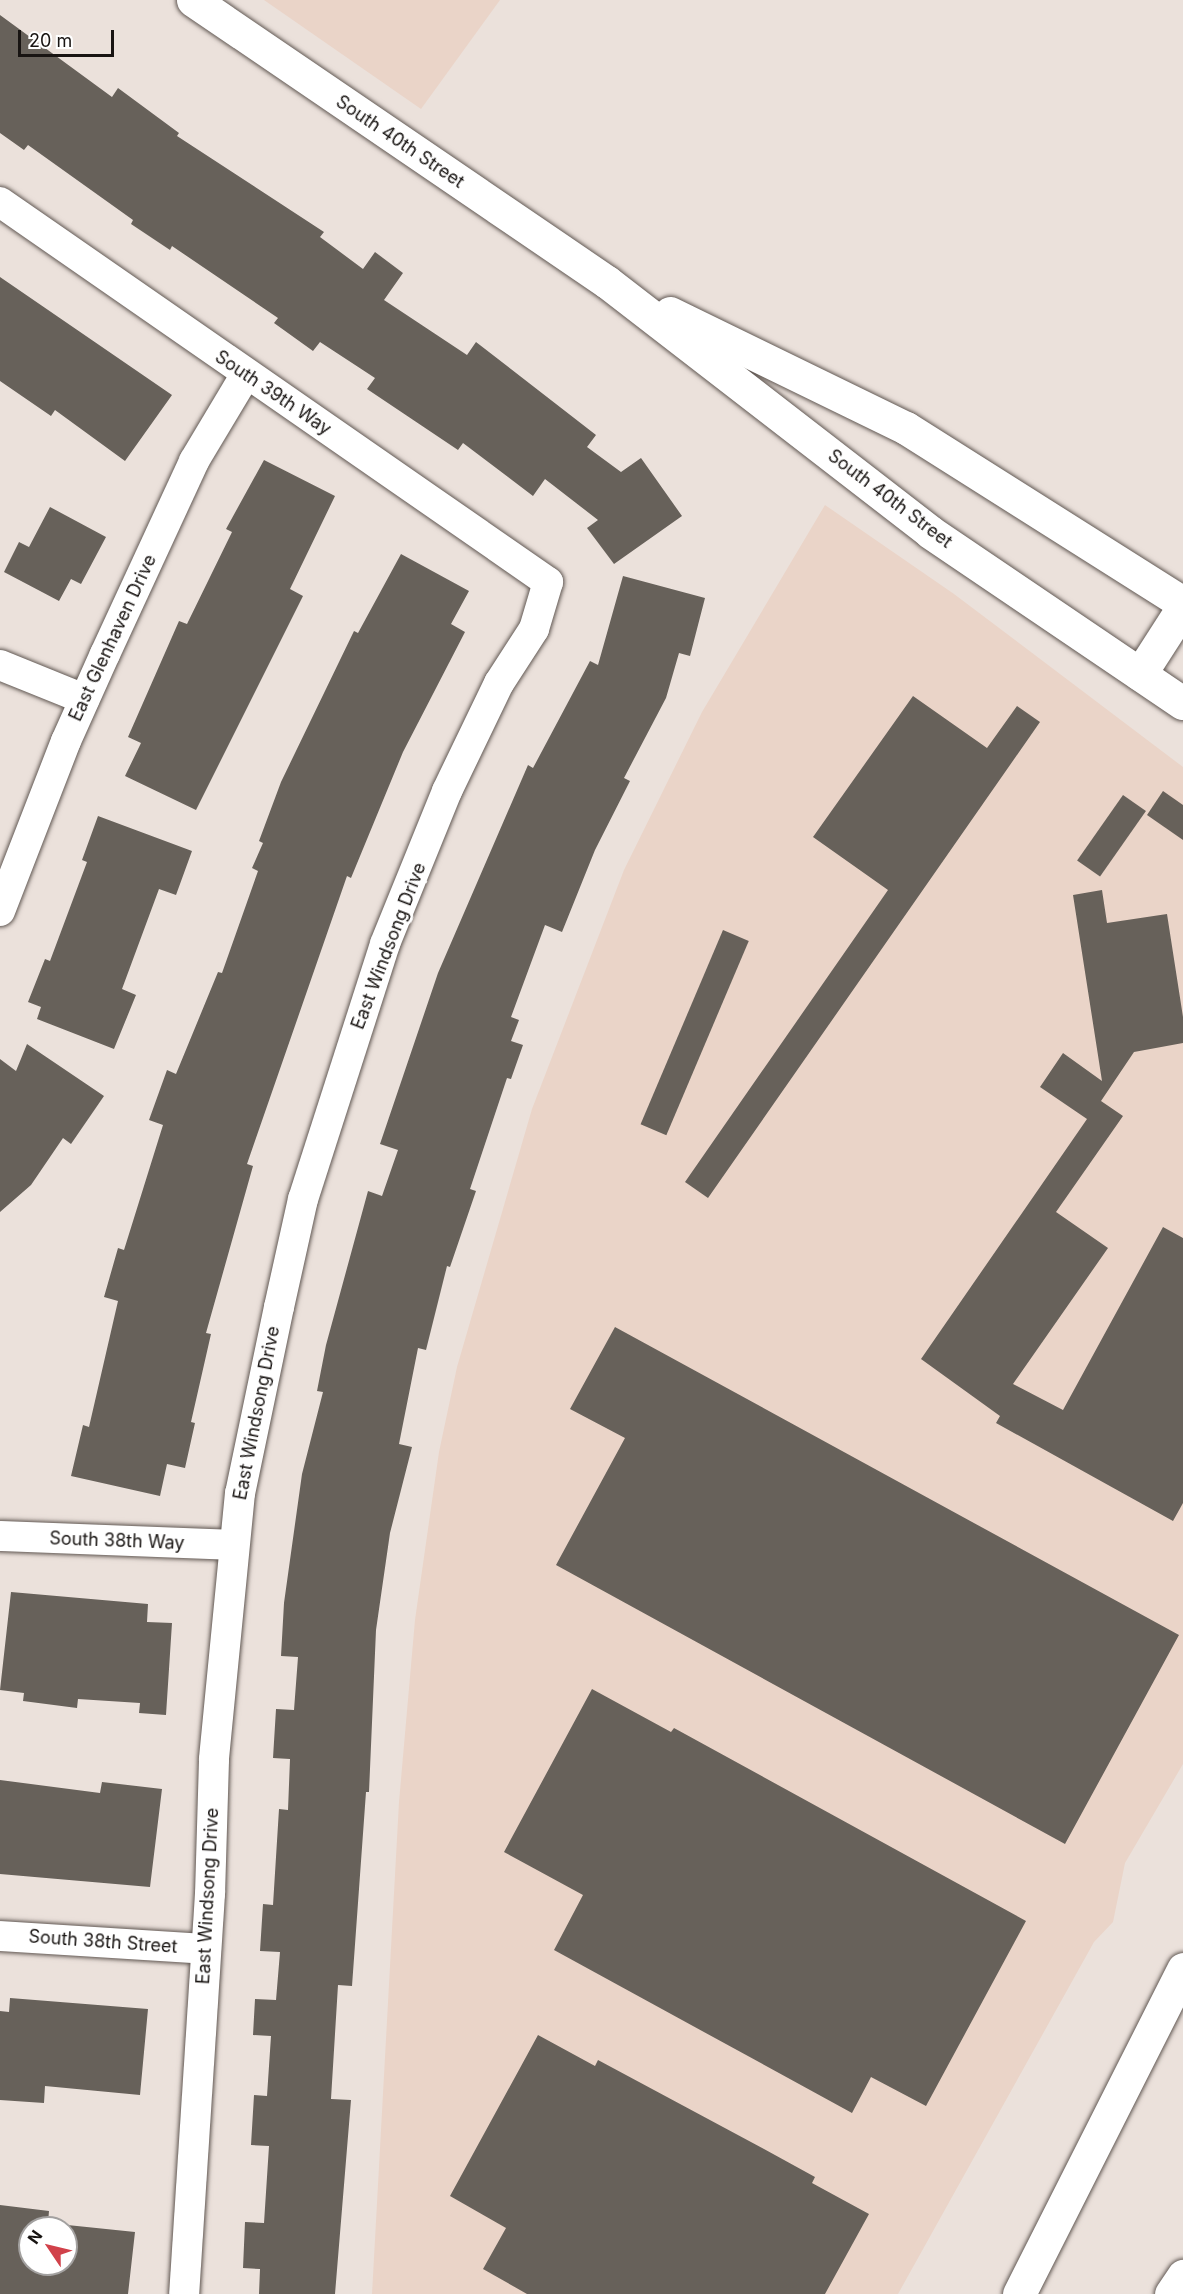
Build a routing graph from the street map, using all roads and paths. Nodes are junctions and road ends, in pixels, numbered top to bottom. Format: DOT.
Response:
graph roads {
  1 [pos="193,0"];
  2 [pos="0,202"];
  3 [pos="607,282"];
  4 [pos="246,374"];
  5 [pos="548,582"];
  6 [pos="1183,605"];
  7 [pos="0,665"];
  8 [pos="1140,674"];
  9 [pos="84,699"];
  10 [pos="1183,703"];
  11 [pos="0,911"];
  12 [pos="0,1536"];
  13 [pos="234,1545"];
  14 [pos="0,1936"];
  15 [pos="206,1949"];
  16 [pos="1183,1969"];
  17 [pos="1183,2276"];
  18 [pos="184,2294"];
  19 [pos="1019,2294"];
  20 [pos="1172,2294"];
  1 -- 3 [label="main road, South 40th Street"];
  2 -- 4 [label="street, South 39th Way"];
  3 -- 6 [label="main road, South 40th Street"];
  3 -- 8 [label="main road, South 40th Street"];
  4 -- 5 [label="street, South 39th Way"];
  4 -- 9 [label="street, East Glenhaven Drive"];
  5 -- 13 [label="street, East Windsong Drive"];
  6 -- 8 [label="main road"];
  7 -- 9 [label="street"];
  8 -- 10 [label="main road, South 40th Street"];
  9 -- 11 [label="street, East Glenhaven Drive"];
  12 -- 13 [label="street, South 38th Way"];
  13 -- 15 [label="street, East Windsong Drive"];
  14 -- 15 [label="street, South 38th Street"];
  15 -- 18 [label="street, East Windsong Drive"];
  16 -- 19 [label="main road"];
  17 -- 20 [label="main road"];
}
